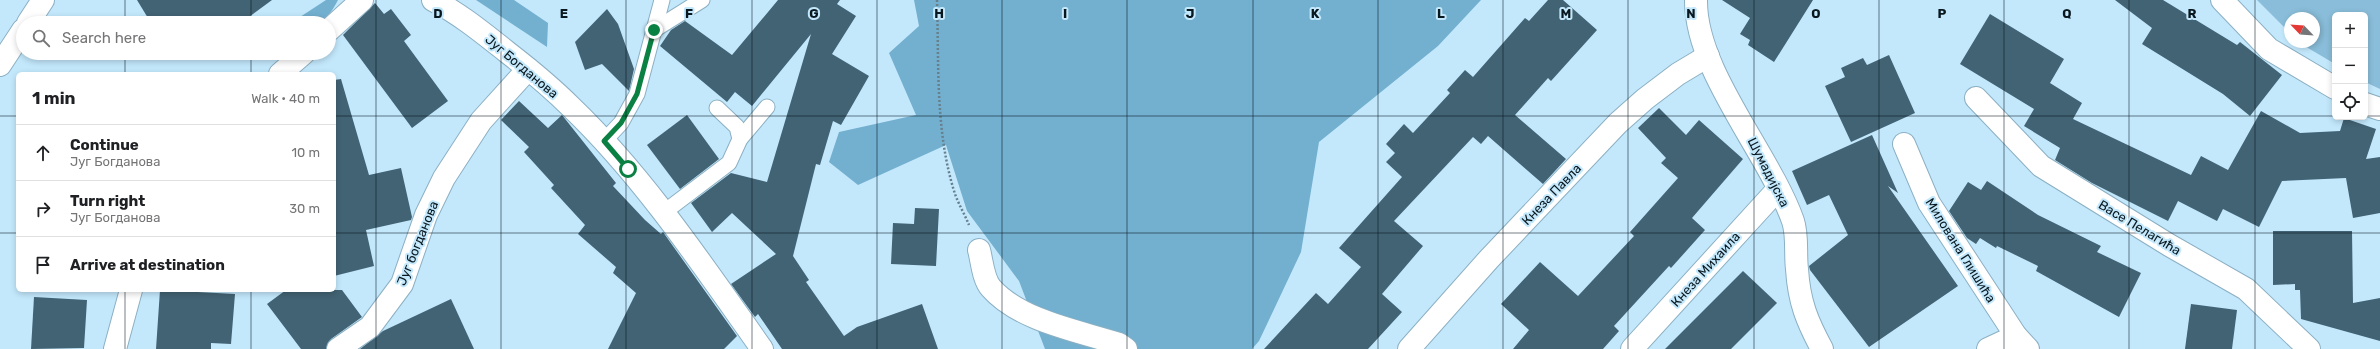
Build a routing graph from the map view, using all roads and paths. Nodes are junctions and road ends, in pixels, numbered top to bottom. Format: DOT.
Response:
graph roads {
  1 [pos="43,0"];
  2 [pos="362,0"];
  3 [pos="433,0"];
  4 [pos="662,0"];
  5 [pos="702,0"];
  6 [pos="937,0"];
  7 [pos="1696,0"];
  8 [pos="2222,0"];
  9 [pos="33,16"];
  10 [pos="336,24"];
  11 [pos="654,30"];
  12 [pos="16,41"];
  13 [pos="1708,56"];
  14 [pos="296,60"];
  15 [pos="0,65"];
  16 [pos="528,69"];
  17 [pos="282,72"];
  18 [pos="2332,86"];
  19 [pos="1976,98"];
  20 [pos="2368,105"];
  21 [pos="767,107"];
  22 [pos="717,108"];
  23 [pos="2380,109"];
  24 [pos="740,140"];
  25 [pos="604,141"];
  26 [pos="1904,144"];
  27 [pos="1778,189"];
  28 [pos="663,213"];
  29 [pos="979,250"];
  30 [pos="130,292"];
  31 [pos="2022,343"];
  32 [pos="115,349"];
  33 [pos="338,349"];
  34 [pos="762,349"];
  35 [pos="1126,349"];
  36 [pos="1409,349"];
  37 [pos="1632,349"];
  38 [pos="1822,349"];
  39 [pos="1988,349"];
  40 [pos="2309,349"];
  1 -- 9 [label="street"];
  2 -- 10 [label="street"];
  3 -- 16 [label="street, Југ Богданова"];
  4 -- 11 [label="lane"];
  5 -- 11 [label="lane"];
  6 -- 29 [label="path"];
  7 -- 13 [label="street, Шумадијска"];
  8 -- 18 [label="street"];
  11 -- 25 [label="lane"];
  12 -- 15 [label="street"];
  13 -- 27 [label="street, Шумадијска"];
  13 -- 36 [label="street, Кнеза Павла"];
  14 -- 17 [label="street"];
  16 -- 25 [label="street, Југ Богданова"];
  16 -- 33 [label="street, Југ богданова"];
  19 -- 40 [label="street, Васе Пелагића"];
  20 -- 23 [label="street"];
  21 -- 24 [label="lane"];
  22 -- 24 [label="lane"];
  24 -- 28 [label="lane"];
  25 -- 28 [label="street, Југ Богданова"];
  26 -- 31 [label="street, Милована Глишића"];
  27 -- 37 [label="street, Кнеза Михаила"];
  27 -- 38 [label="street, Шумадијска"];
  28 -- 34 [label="street, Југ Богданова"];
  29 -- 35 [label="street"];
  30 -- 32 [label="street"];
  31 -- 39 [label="street"];
}
